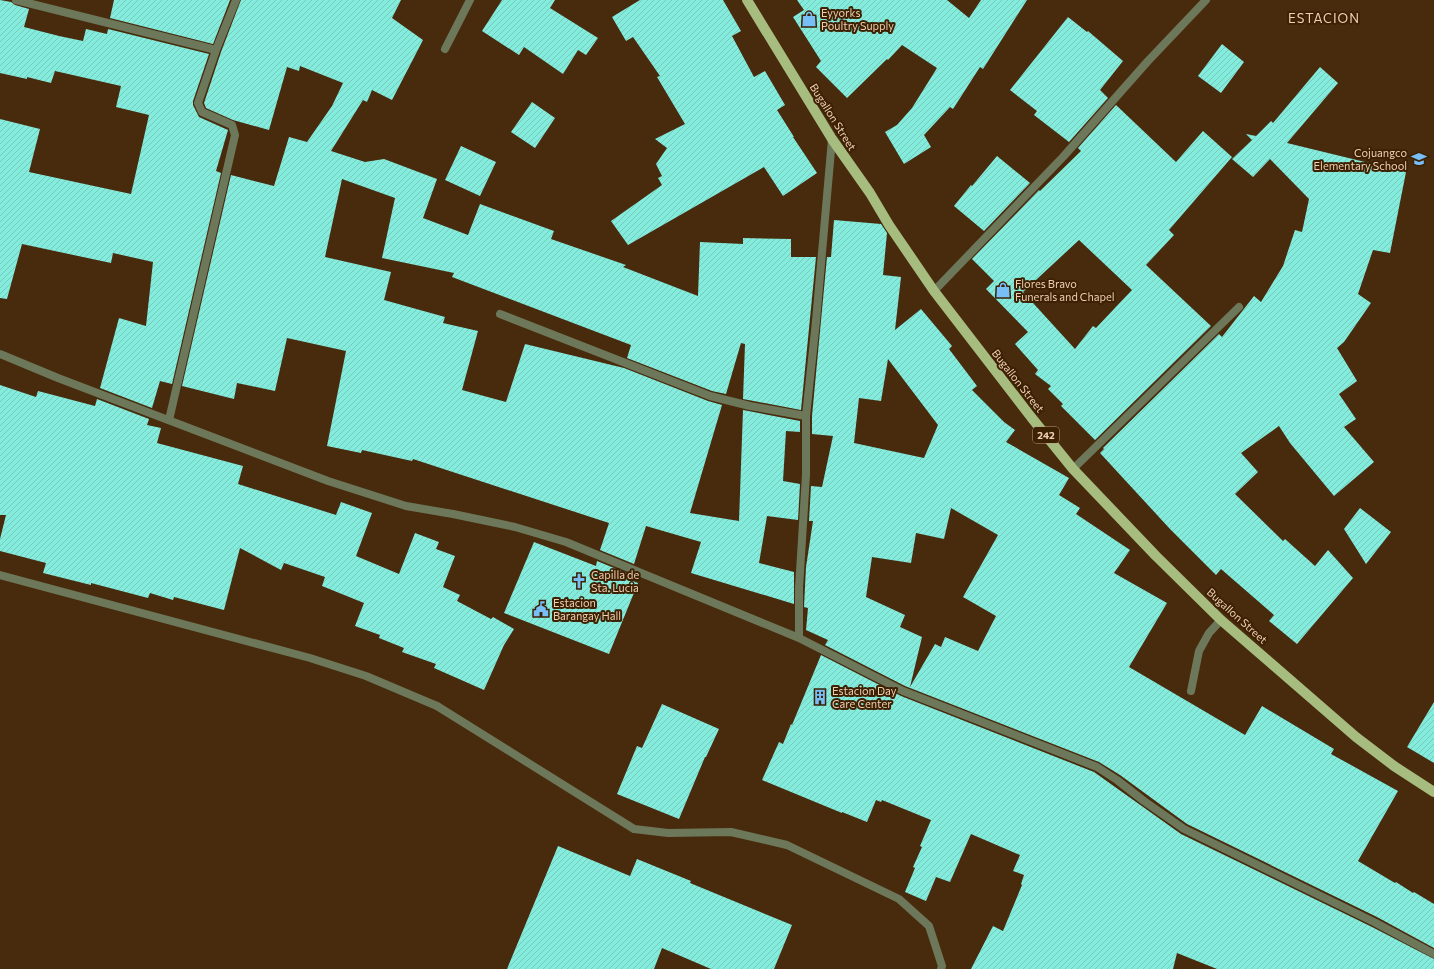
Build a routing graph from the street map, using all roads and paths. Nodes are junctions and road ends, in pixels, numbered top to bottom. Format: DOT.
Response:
graph roads {
  1 [pos="16,0"];
  2 [pos="236,0"];
  3 [pos="470,0"];
  4 [pos="747,0"];
  5 [pos="1206,0"];
  6 [pos="445,49"];
  7 [pos="216,50"];
  8 [pos="832,139"];
  9 [pos="934,291"];
  10 [pos="1239,307"];
  11 [pos="500,314"];
  12 [pos="0,354"];
  13 [pos="806,416"];
  14 [pos="169,420"];
  15 [pos="1073,469"];
  16 [pos="0,575"];
  17 [pos="1221,620"];
  18 [pos="799,638"];
  19 [pos="1191,691"];
  20 [pos="1434,792"];
  21 [pos="1434,954"];
  22 [pos="941,969"];
  1 -- 7 [label="street"];
  2 -- 7 [label="street"];
  3 -- 6 [label="street"];
  4 -- 8 [label="main road, Bugallon Street / 242"];
  5 -- 9 [label="street"];
  7 -- 14 [label="street"];
  8 -- 9 [label="main road, Bugallon Street / 242"];
  8 -- 13 [label="street"];
  9 -- 15 [label="main road, Bugallon Street / 242"];
  10 -- 15 [label="street"];
  11 -- 13 [label="street"];
  12 -- 14 [label="street"];
  13 -- 18 [label="street"];
  14 -- 18 [label="street"];
  15 -- 17 [label="main road, Bugallon Street / 242"];
  16 -- 22 [label="street"];
  17 -- 19 [label="street"];
  17 -- 20 [label="main road, Bugallon Street / 242"];
  18 -- 21 [label="street"];
}
